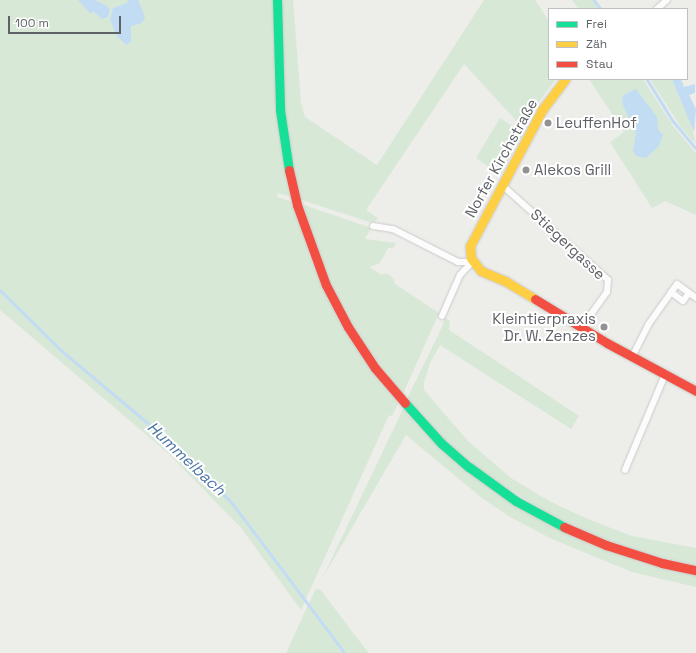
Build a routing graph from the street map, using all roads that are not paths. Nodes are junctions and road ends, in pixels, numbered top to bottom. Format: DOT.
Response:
graph roads {
  1 [pos="277,0"];
  2 [pos="667,0"];
  3 [pos="658,8"];
  4 [pos="564,80"];
  5 [pos="503,186"];
  6 [pos="373,226"];
  7 [pos="471,258"];
  8 [pos="671,292"];
  9 [pos="689,293"];
  10 [pos="696,298"];
  11 [pos="442,316"];
  12 [pos="581,328"];
  13 [pos="632,357"];
  14 [pos="665,375"];
  15 [pos="696,391"];
  16 [pos="625,470"];
  17 [pos="696,570"];
  1 -- 17 [label="main road"];
  2 -- 3 [label="street"];
  4 -- 5 [label="main road, Norfer Kirchstraße"];
  5 -- 7 [label="main road, Norfer Kirchstraße"];
  5 -- 12 [label="street, Stiegergasse"];
  6 -- 7 [label="street"];
  7 -- 11 [label="street"];
  7 -- 12 [label="main road"];
  8 -- 9 [label="street"];
  8 -- 9 [label="street"];
  8 -- 13 [label="street"];
  9 -- 10 [label="street"];
  12 -- 13 [label="main road"];
  13 -- 14 [label="main road"];
  14 -- 15 [label="main road"];
  14 -- 16 [label="street"];
}
